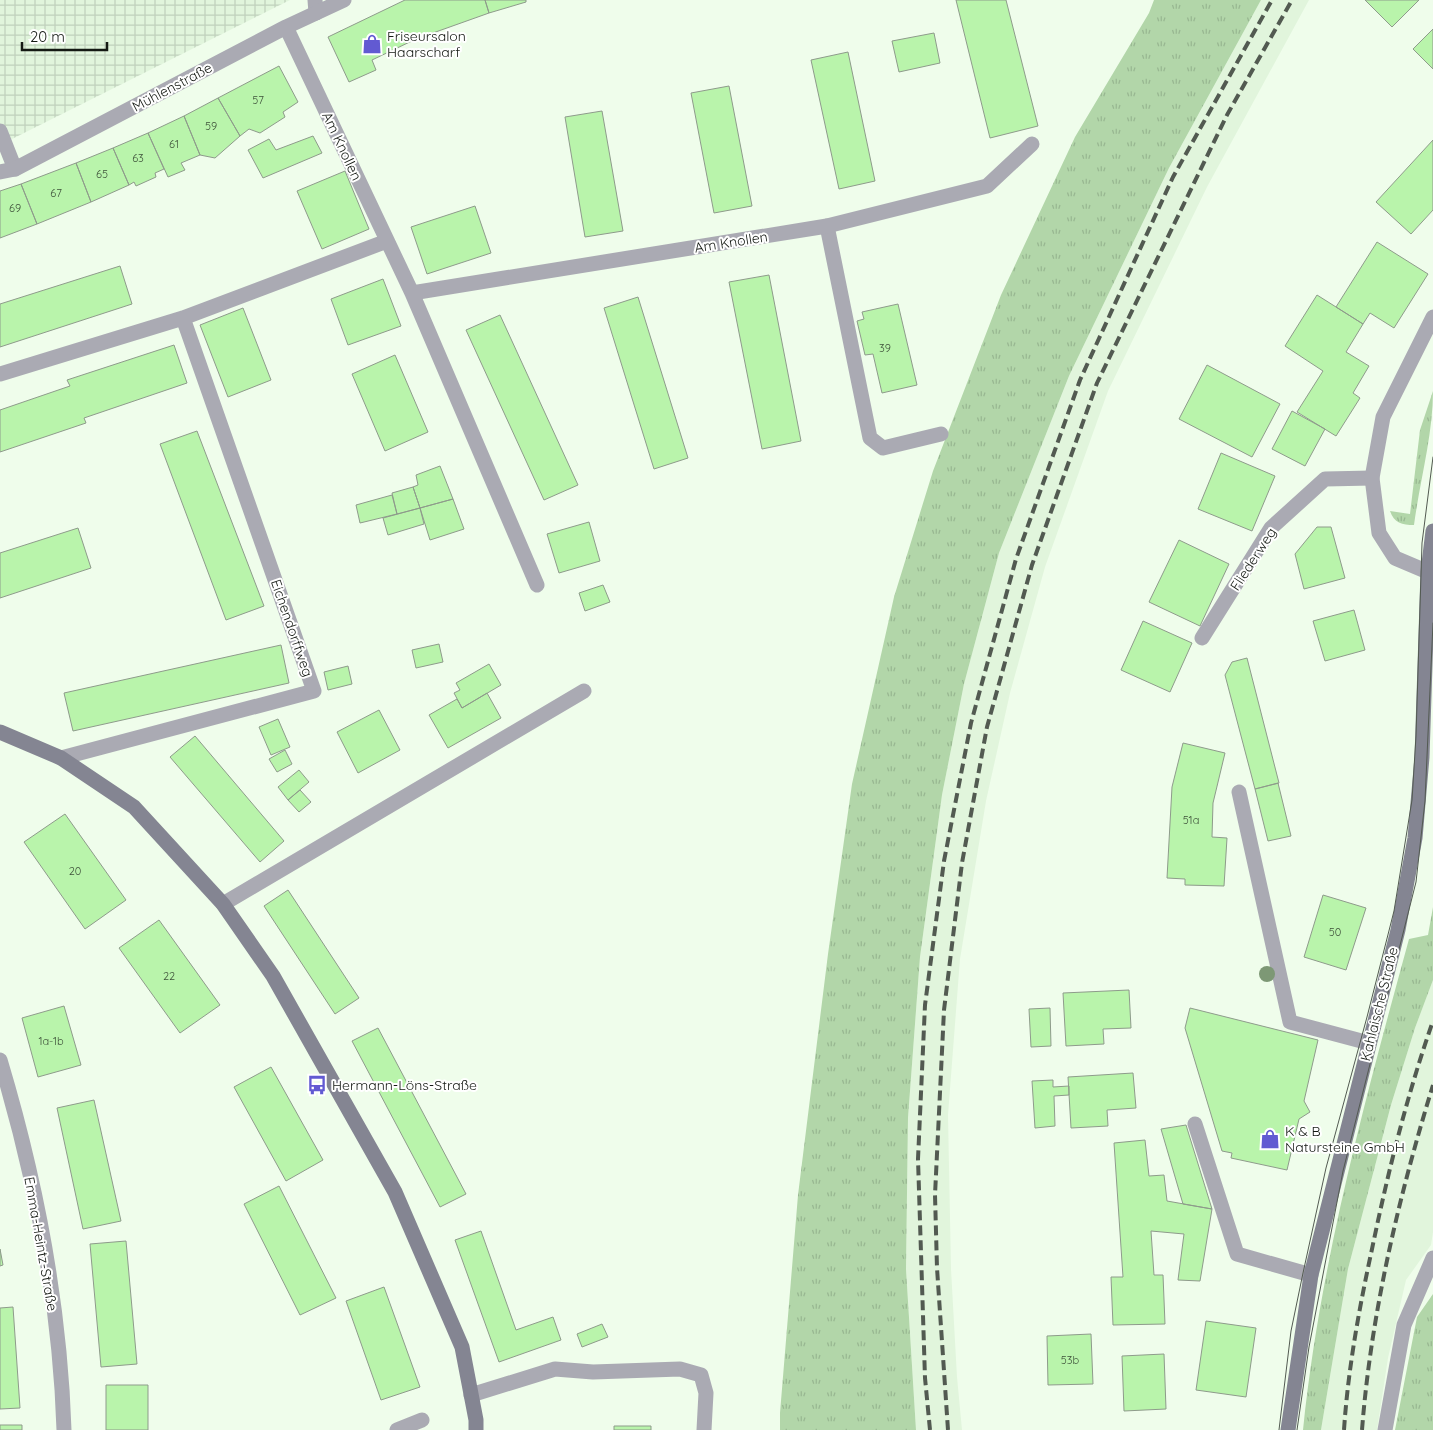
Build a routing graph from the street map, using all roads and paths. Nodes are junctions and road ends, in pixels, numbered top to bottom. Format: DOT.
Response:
graph roads {
  1 [pos="344,0"];
  2 [pos="316,7"];
  3 [pos="286,27"];
  4 [pos="0,130"];
  5 [pos="1032,144"];
  6 [pos="7,170"];
  7 [pos="827,226"];
  8 [pos="387,241"];
  9 [pos="412,293"];
  10 [pos="1433,317"];
  11 [pos="184,318"];
  12 [pos="0,374"];
  13 [pos="941,434"];
  14 [pos="1372,478"];
  15 [pos="1433,531"];
  16 [pos="1428,572"];
  17 [pos="537,585"];
  18 [pos="1202,638"];
  19 [pos="584,691"];
  20 [pos="0,732"];
  21 [pos="61,758"];
  22 [pos="1239,792"];
  23 [pos="223,904"];
  24 [pos="1370,1043"];
  25 [pos="0,1060"];
  26 [pos="1195,1124"];
  27 [pos="1433,1258"];
  28 [pos="1311,1275"];
  29 [pos="1433,1282"];
  30 [pos="1404,1324"];
  31 [pos="471,1395"];
  32 [pos="422,1420"];
  33 [pos="64,1430"];
  34 [pos="397,1430"];
  35 [pos="476,1430"];
  36 [pos="704,1430"];
  37 [pos="1288,1430"];
  38 [pos="1385,1430"];
  1 -- 2 [label="street, Mühlenstraße"];
  2 -- 3 [label="street, Mühlenstraße"];
  3 -- 6 [label="street, Mühlenstraße"];
  3 -- 8 [label="street, Am Knollen"];
  4 -- 6 [label="street"];
  5 -- 7 [label="street, Am Knollen"];
  7 -- 9 [label="street, Am Knollen"];
  7 -- 13 [label="street"];
  8 -- 9 [label="street, Am Knollen"];
  8 -- 11 [label="street"];
  9 -- 17 [label="street, Am Knollen"];
  10 -- 14 [label="street"];
  11 -- 12 [label="street"];
  11 -- 21 [label="street, Eichendorffweg"];
  14 -- 16 [label="street"];
  14 -- 18 [label="street, Fliederweg"];
  15 -- 16 [label="main road, Kahlaische Straße"];
  16 -- 24 [label="main road, Kahlaische Straße"];
  19 -- 23 [label="street"];
  20 -- 21 [label="main road"];
  21 -- 23 [label="main road"];
  22 -- 24 [label="street"];
  23 -- 31 [label="main road"];
  24 -- 28 [label="main road, Kahlaische Straße"];
  25 -- 33 [label="street, Emma-Heintz-Straße"];
  26 -- 28 [label="street"];
  27 -- 30 [label="street"];
  28 -- 37 [label="main road, Kahlaische Straße"];
  29 -- 30 [label="street"];
  30 -- 38 [label="street"];
  31 -- 35 [label="main road"];
  31 -- 36 [label="street"];
  32 -- 34 [label="street"];
}
